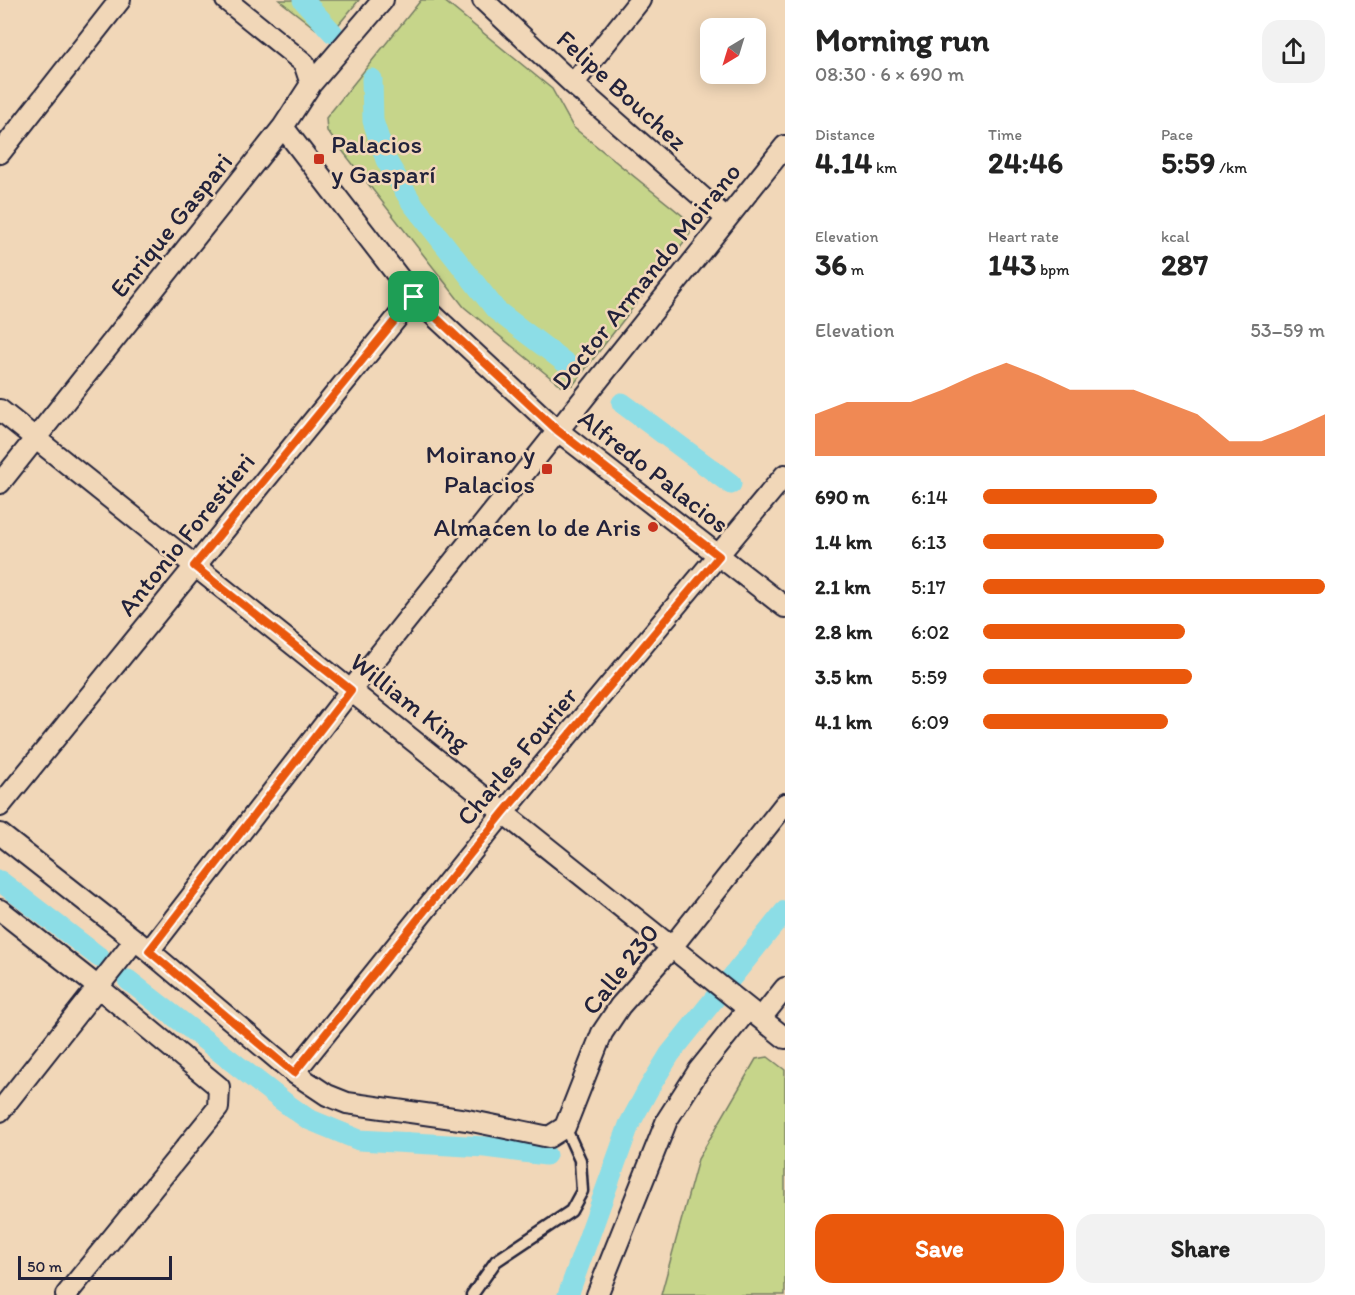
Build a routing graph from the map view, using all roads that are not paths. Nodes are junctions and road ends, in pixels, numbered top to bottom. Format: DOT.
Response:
graph roads {
  1 [pos="120,0"];
  2 [pos="226,0"];
  3 [pos="384,0"];
  4 [pos="483,0"];
  5 [pos="640,0"];
  6 [pos="311,84"];
  7 [pos="573,84"];
  8 [pos="283,127"];
  9 [pos="785,146"];
  10 [pos="0,153"];
  11 [pos="726,218"];
  12 [pos="414,297"];
  13 [pos="0,410"];
  14 [pos="557,430"];
  15 [pos="35,438"];
  16 [pos="785,475"];
  17 [pos="0,483"];
  18 [pos="719,556"];
  19 [pos="194,566"];
  20 [pos="785,607"];
  21 [pos="351,690"];
  22 [pos="785,804"];
  23 [pos="0,806"];
  24 [pos="504,812"];
  25 [pos="0,834"];
  26 [pos="0,910"];
  27 [pos="142,946"];
  28 [pos="671,948"];
  29 [pos="98,987"];
  30 [pos="785,988"];
  31 [pos="754,1013"];
  32 [pos="785,1038"];
  33 [pos="294,1073"];
  34 [pos="0,1111"];
  35 [pos="565,1127"];
  36 [pos="66,1295"];
  37 [pos="472,1295"];
  38 [pos="597,1295"];
  1 -- 10 [label="street"];
  2 -- 6 [label="street"];
  3 -- 6 [label="street, Enrique Gaspari"];
  4 -- 7 [label="street, Felipe Bouchez"];
  5 -- 7 [label="street"];
  6 -- 8 [label="street, Enrique Gaspari"];
  7 -- 11 [label="street, Felipe Bouchez"];
  8 -- 12 [label="street, Alfredo Palacios"];
  8 -- 15 [label="street, Enrique Gaspari"];
  9 -- 11 [label="street, Doctor Armando Moirano"];
  11 -- 14 [label="street, Doctor Armando Moirano"];
  12 -- 14 [label="street, Alfredo Palacios"];
  12 -- 19 [label="street, Antonio Forestieri"];
  13 -- 15 [label="street, William King"];
  14 -- 18 [label="street, Alfredo Palacios"];
  14 -- 21 [label="street, Doctor Armando Moirano"];
  15 -- 17 [label="street, Enrique Gaspari"];
  15 -- 19 [label="street, William King"];
  16 -- 18 [label="street, Charles Fourier"];
  18 -- 20 [label="street, Alfredo Palacios"];
  18 -- 24 [label="street, Charles Fourier"];
  19 -- 21 [label="street, William King"];
  19 -- 23 [label="street, Antonio Forestieri"];
  21 -- 24 [label="street, William King"];
  21 -- 27 [label="street, Doctor Armando Moirano"];
  22 -- 28 [label="street, Calle 230"];
  24 -- 28 [label="street, William King"];
  24 -- 33 [label="street, Charles Fourier"];
  25 -- 27 [label="street"];
  26 -- 29 [label="street"];
  27 -- 29 [label="street, Doctor Armando Moirano"];
  27 -- 33 [label="street"];
  28 -- 31 [label="street, William King"];
  28 -- 35 [label="street, Calle 230"];
  29 -- 34 [label="street, Doctor Armando Moirano"];
  29 -- 36 [label="street"];
  30 -- 31 [label="street"];
  31 -- 32 [label="street, William King"];
  31 -- 38 [label="street"];
  33 -- 35 [label="street"];
  35 -- 37 [label="lane"];
}
